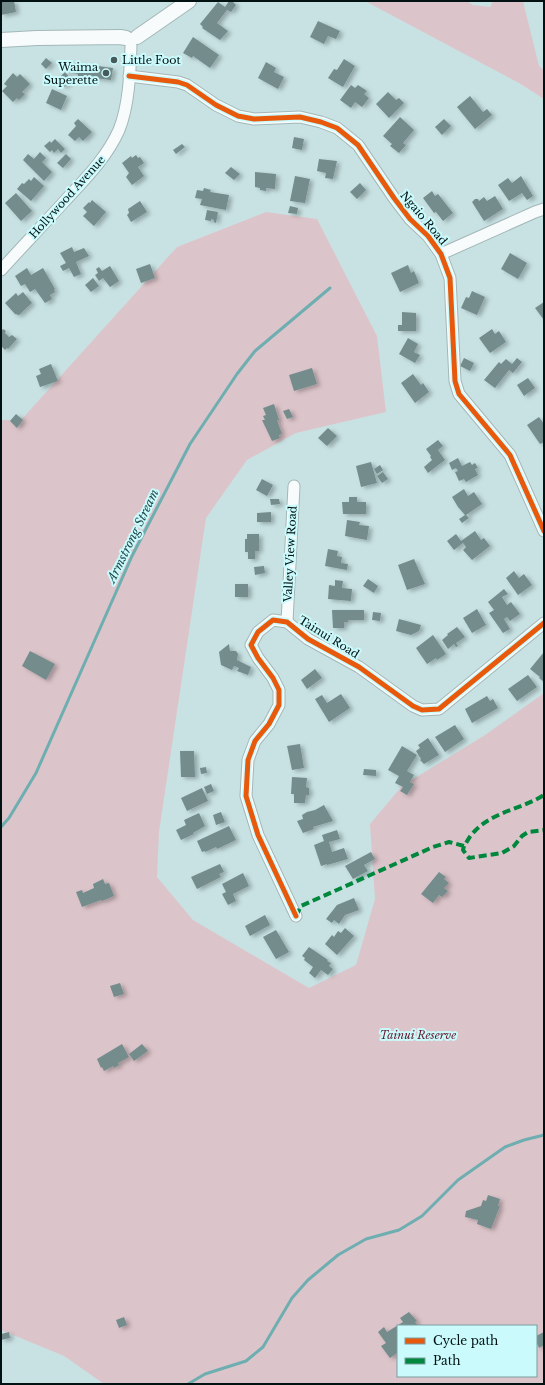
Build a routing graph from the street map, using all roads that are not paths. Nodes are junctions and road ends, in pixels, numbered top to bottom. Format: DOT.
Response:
graph roads {
  1 [pos="186,2"];
  2 [pos="1,40"];
  3 [pos="131,40"];
  4 [pos="130,76"];
  5 [pos="544,209"];
  6 [pos="442,254"];
  7 [pos="1,270"];
  8 [pos="294,486"];
  9 [pos="544,531"];
  10 [pos="287,622"];
  11 [pos="544,623"];
  12 [pos="296,916"];
  1 -- 3 [label="street"];
  2 -- 3 [label="street"];
  3 -- 4 [label="street, Hollywood Avenue"];
  4 -- 6 [label="street, Ngaio Road"];
  4 -- 7 [label="street, Hollywood Avenue"];
  5 -- 6 [label="street"];
  6 -- 9 [label="street, Ngaio Road"];
  8 -- 10 [label="street, Valley View Road"];
  10 -- 11 [label="street, Tainui Road"];
  10 -- 12 [label="street, Tainui Road"];
}
